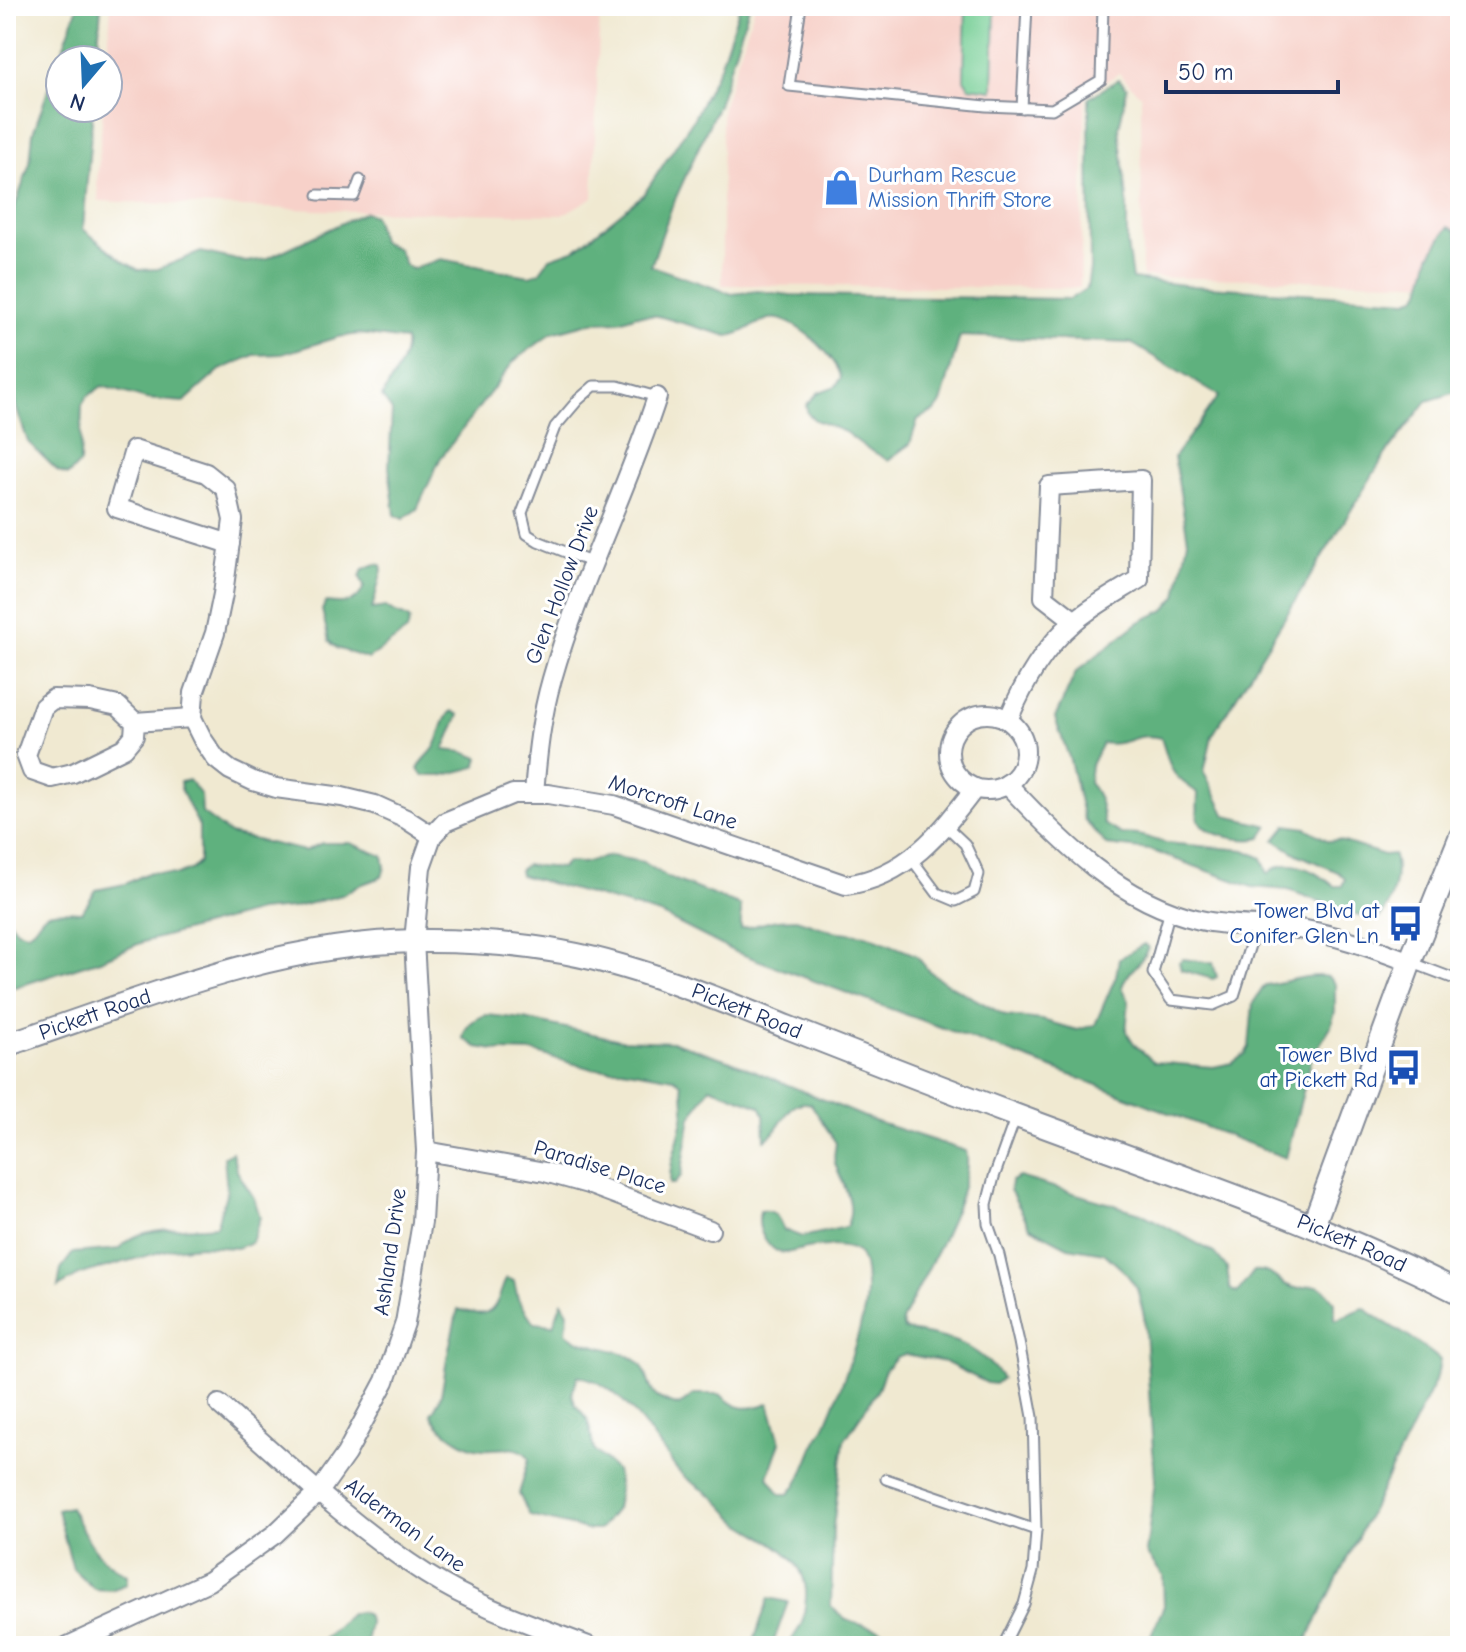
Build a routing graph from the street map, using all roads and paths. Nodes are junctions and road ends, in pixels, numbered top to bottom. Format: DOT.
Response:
graph roads {
  1 [pos="801,6"];
  2 [pos="1027,6"];
  3 [pos="1103,6"];
  4 [pos="1022,108"];
  5 [pos="360,180"];
  6 [pos="318,195"];
  7 [pos="657,397"];
  8 [pos="230,544"];
  9 [pos="593,563"];
  10 [pos="1075,621"];
  11 [pos="192,718"];
  12 [pos="1008,720"];
  13 [pos="135,722"];
  14 [pos="1007,784"];
  15 [pos="975,788"];
  16 [pos="534,794"];
  17 [pos="946,826"];
  18 [pos="432,836"];
  19 [pos="1460,838"];
  20 [pos="911,858"];
  21 [pos="1170,910"];
  22 [pos="1256,926"];
  23 [pos="414,941"];
  24 [pos="1410,962"];
  25 [pos="1460,981"];
  26 [pos="6,1045"];
  27 [pos="1016,1116"];
  28 [pos="426,1151"];
  29 [pos="1313,1226"];
  30 [pos="710,1230"];
  31 [pos="1460,1293"];
  32 [pos="219,1404"];
  33 [pos="886,1479"];
  34 [pos="319,1492"];
  35 [pos="1036,1530"];
  36 [pos="68,1646"];
  37 [pos="588,1646"];
  38 [pos="1003,1646"];
  1 -- 4 [label="lane"];
  2 -- 4 [label="lane"];
  3 -- 4 [label="lane"];
  5 -- 6 [label="lane"];
  7 -- 9 [label="street, Glen Hollow Drive"];
  7 -- 9 [label="lane"];
  8 -- 8 [label="street"];
  8 -- 11 [label="street"];
  9 -- 16 [label="street, Glen Hollow Drive"];
  10 -- 10 [label="street"];
  10 -- 12 [label="street"];
  11 -- 13 [label="street"];
  11 -- 18 [label="street"];
  12 -- 14 [label="street"];
  12 -- 15 [label="street"];
  13 -- 13 [label="street"];
  14 -- 15 [label="street"];
  14 -- 21 [label="street"];
  15 -- 17 [label="street, Morcroft Lane"];
  16 -- 18 [label="street, Morcroft Lane"];
  16 -- 20 [label="street, Morcroft Lane"];
  17 -- 20 [label="street, Morcroft Lane"];
  17 -- 20 [label="lane"];
  18 -- 23 [label="street"];
  19 -- 24 [label="street"];
  21 -- 22 [label="street"];
  21 -- 22 [label="lane"];
  22 -- 24 [label="street"];
  23 -- 26 [label="street, Pickett Road"];
  23 -- 27 [label="street, Pickett Road"];
  23 -- 28 [label="street, Ashland Drive"];
  24 -- 25 [label="lane"];
  24 -- 29 [label="street"];
  27 -- 29 [label="street, Pickett Road"];
  27 -- 35 [label="lane"];
  28 -- 30 [label="street, Paradise Place"];
  28 -- 34 [label="street, Ashland Drive"];
  29 -- 31 [label="street, Pickett Road"];
  32 -- 34 [label="street, Alderman Lane"];
  33 -- 35 [label="lane"];
  34 -- 36 [label="street, Ashland Drive"];
  34 -- 37 [label="street, Alderman Lane"];
  35 -- 38 [label="lane"];
}
